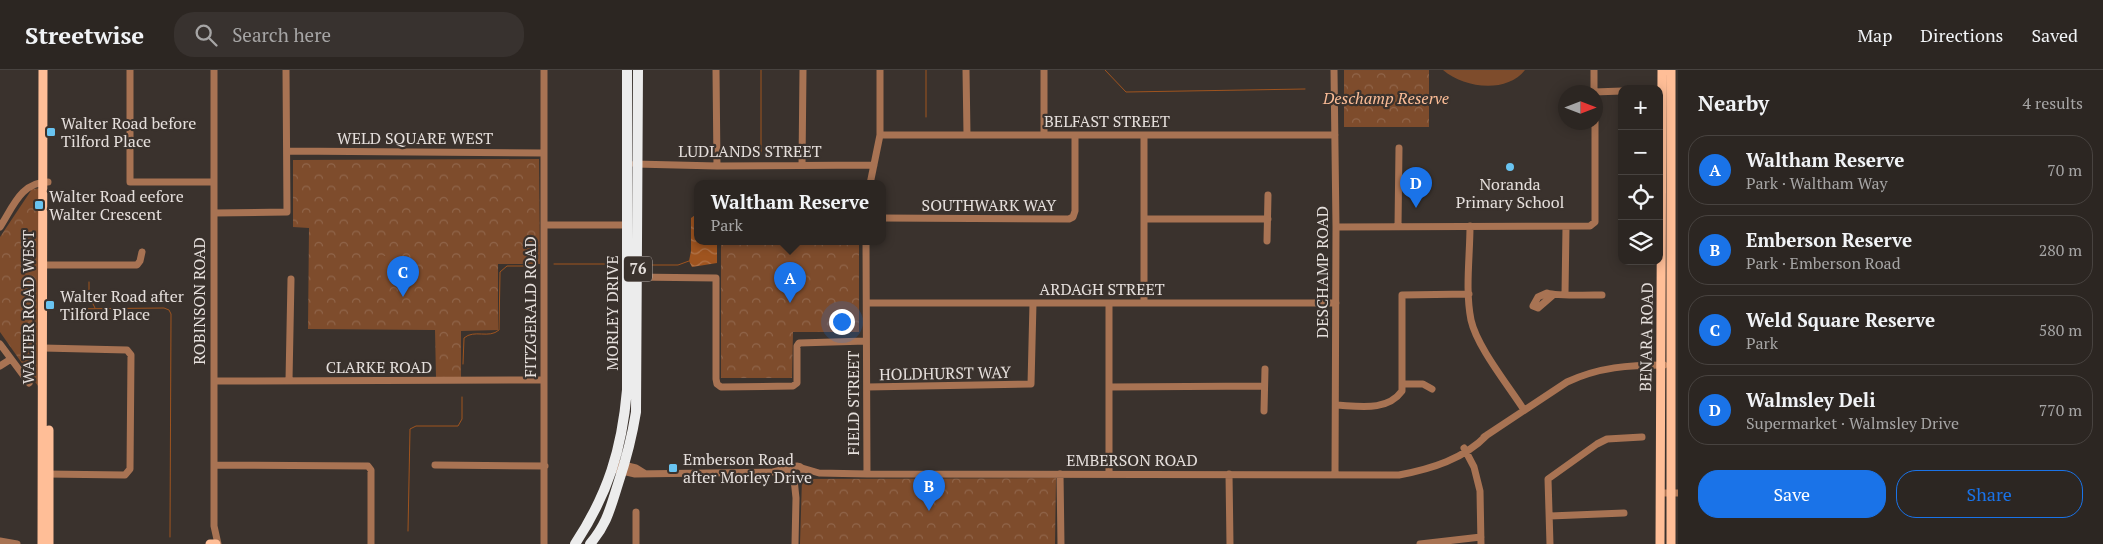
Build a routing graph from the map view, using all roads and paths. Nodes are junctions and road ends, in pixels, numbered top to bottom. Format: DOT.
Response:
graph roads {
  1 [pos="43,70"];
  2 [pos="49,70"];
  3 [pos="130,70"];
  4 [pos="214,70"];
  5 [pos="286,70"];
  6 [pos="544,70"];
  7 [pos="627,70"];
  8 [pos="638,70"];
  9 [pos="716,70"];
  10 [pos="803,70"];
  11 [pos="880,70"];
  12 [pos="966,70"];
  13 [pos="1044,70"];
  14 [pos="1334,70"];
  15 [pos="1594,70"];
  16 [pos="1662,70"];
  17 [pos="1671,70"];
  18 [pos="1594,85"];
  19 [pos="1664,90"];
  20 [pos="1618,91"];
  21 [pos="1603,92"];
  22 [pos="1595,130"];
  23 [pos="880,134"];
  24 [pos="967,134"];
  25 [pos="1044,134"];
  26 [pos="1075,135"];
  27 [pos="1144,135"];
  28 [pos="1335,135"];
  29 [pos="1399,148"];
  30 [pos="287,152"];
  31 [pos="544,153"];
  32 [pos="627,164"];
  33 [pos="638,164"];
  34 [pos="802,165"];
  35 [pos="874,165"];
  36 [pos="716,166"];
  37 [pos="871,180"];
  38 [pos="45,182"];
  39 [pos="214,182"];
  40 [pos="1268,196"];
  41 [pos="214,212"];
  42 [pos="886,218"];
  43 [pos="1145,219"];
  44 [pos="1268,219"];
  45 [pos="544,225"];
  46 [pos="626,225"];
  47 [pos="1336,226"];
  48 [pos="1398,226"];
  49 [pos="1470,226"];
  50 [pos="0,227"];
  51 [pos="1566,227"];
  52 [pos="1670,234"];
  53 [pos="1267,241"];
  54 [pos="866,245"];
  55 [pos="142,252"];
  56 [pos="46,265"];
  57 [pos="638,277"];
  58 [pos="291,278"];
  59 [pos="627,278"];
  60 [pos="1469,294"];
  61 [pos="1565,294"];
  62 [pos="1552,295"];
  63 [pos="1602,295"];
  64 [pos="867,303"];
  65 [pos="1033,303"];
  66 [pos="1109,303"];
  67 [pos="1144,303"];
  68 [pos="1336,303"];
  69 [pos="866,341"];
  70 [pos="0,344"];
  71 [pos="46,348"];
  72 [pos="11,359"];
  73 [pos="1660,365"];
  74 [pos="0,366"];
  75 [pos="1672,366"];
  76 [pos="1265,369"];
  77 [pos="289,380"];
  78 [pos="544,380"];
  79 [pos="214,381"];
  80 [pos="29,383"];
  81 [pos="1402,384"];
  82 [pos="1264,386"];
  83 [pos="867,387"];
  84 [pos="1110,387"];
  85 [pos="1432,389"];
  86 [pos="1336,405"];
  87 [pos="1524,410"];
  88 [pos="1264,411"];
  89 [pos="1642,437"];
  90 [pos="1463,451"];
  91 [pos="214,465"];
  92 [pos="434,465"];
  93 [pos="545,466"];
  94 [pos="619,467"];
  95 [pos="798,468"];
  96 [pos="773,472"];
  97 [pos="820,473"];
  98 [pos="46,474"];
  99 [pos="867,474"];
  100 [pos="1060,474"];
  101 [pos="1110,474"];
  102 [pos="1229,474"];
  103 [pos="1335,475"];
  104 [pos="793,478"];
  105 [pos="802,478"];
  106 [pos="1660,493"];
  107 [pos="1674,493"];
  108 [pos="796,498"];
  109 [pos="636,512"];
  110 [pos="1624,513"];
  111 [pos="1550,516"];
  112 [pos="214,532"];
  113 [pos="0,541"];
  114 [pos="1481,541"];
  115 [pos="17,544"];
  116 [pos="42,544"];
  117 [pos="49,544"];
  118 [pos="210,544"];
  119 [pos="217,544"];
  120 [pos="371,544"];
  121 [pos="544,544"];
  122 [pos="575,544"];
  123 [pos="590,544"];
  124 [pos="636,544"];
  125 [pos="795,544"];
  126 [pos="1061,544"];
  127 [pos="1230,544"];
  128 [pos="1420,544"];
  129 [pos="1550,544"];
  130 [pos="1660,544"];
  131 [pos="1671,544"];
  1 -- 38 [label="main road, WALTER ROAD WEST"];
  2 -- 38 [label="main road, WALTER ROAD WEST"];
  3 -- 39 [label="street"];
  4 -- 39 [label="street, ROBINSON ROAD"];
  5 -- 30 [label="street"];
  6 -- 31 [label="street, FITZGERALD ROAD"];
  7 -- 32 [label="highway, MORLEY DRIVE / 76"];
  8 -- 33 [label="highway, MORLEY DRIVE / 76"];
  9 -- 36 [label="street"];
  10 -- 34 [label="street"];
  11 -- 23 [label="street"];
  12 -- 24 [label="street"];
  13 -- 25 [label="street"];
  14 -- 28 [label="street, DESCHAMP ROAD"];
  15 -- 18 [label="street"];
  16 -- 19 [label="main road, BENARA ROAD"];
  17 -- 19 [label="main road, BENARA ROAD"];
  19 -- 52 [label="main road, BENARA ROAD"];
  20 -- 21 [label="street"];
  22 -- 51 [label="street"];
  23 -- 24 [label="street, BELFAST STREET"];
  23 -- 35 [label="street"];
  24 -- 25 [label="street, BELFAST STREET"];
  25 -- 26 [label="street, BELFAST STREET"];
  26 -- 27 [label="street, BELFAST STREET"];
  26 -- 42 [label="street, SOUTHWARK WAY"];
  27 -- 28 [label="street, BELFAST STREET"];
  27 -- 43 [label="street"];
  28 -- 47 [label="street, DESCHAMP ROAD"];
  29 -- 48 [label="street"];
  30 -- 31 [label="street, WELD SQUARE WEST"];
  30 -- 41 [label="street"];
  31 -- 45 [label="street, FITZGERALD ROAD"];
  32 -- 33 [label="street, LUDLANDS STREET"];
  32 -- 46 [label="highway, MORLEY DRIVE / 76"];
  33 -- 36 [label="street, LUDLANDS STREET"];
  33 -- 57 [label="highway, MORLEY DRIVE / 76"];
  34 -- 35 [label="street, LUDLANDS STREET"];
  34 -- 36 [label="street, LUDLANDS STREET"];
  35 -- 37 [label="street"];
  38 -- 50 [label="street"];
  38 -- 56 [label="main road, WALTER ROAD WEST"];
  39 -- 41 [label="street, ROBINSON ROAD"];
  40 -- 44 [label="street"];
  41 -- 79 [label="street, ROBINSON ROAD"];
  43 -- 44 [label="street"];
  43 -- 67 [label="street"];
  44 -- 53 [label="street"];
  45 -- 46 [label="street"];
  45 -- 78 [label="street, FITZGERALD ROAD"];
  46 -- 59 [label="highway, MORLEY DRIVE / 76"];
  47 -- 48 [label="street"];
  47 -- 68 [label="street, DESCHAMP ROAD"];
  48 -- 49 [label="street"];
  49 -- 51 [label="street"];
  49 -- 60 [label="street"];
  51 -- 61 [label="street"];
  52 -- 73 [label="main road, BENARA ROAD"];
  52 -- 75 [label="main road, BENARA ROAD"];
  54 -- 64 [label="street, FIELD STREET"];
  55 -- 56 [label="street"];
  56 -- 71 [label="main road, WALTER ROAD WEST"];
  57 -- 59 [label="street"];
  57 -- 69 [label="street"];
  57 -- 94 [label="highway, MORLEY DRIVE / 76"];
  58 -- 77 [label="street"];
  59 -- 94 [label="highway, MORLEY DRIVE / 76"];
  60 -- 81 [label="street"];
  60 -- 87 [label="street"];
  61 -- 62 [label="street"];
  61 -- 63 [label="street"];
  64 -- 65 [label="street, ARDAGH STREET"];
  64 -- 69 [label="street, FIELD STREET"];
  65 -- 66 [label="street, ARDAGH STREET"];
  65 -- 83 [label="street, HOLDHURST WAY"];
  66 -- 67 [label="street, ARDAGH STREET"];
  66 -- 84 [label="street"];
  67 -- 68 [label="street, ARDAGH STREET"];
  68 -- 86 [label="street, DESCHAMP ROAD"];
  69 -- 83 [label="street, FIELD STREET"];
  70 -- 72 [label="street"];
  71 -- 98 [label="main road, WALTER ROAD WEST"];
  71 -- 98 [label="street"];
  72 -- 74 [label="street"];
  72 -- 80 [label="street"];
  73 -- 75 [label="street, EMBERSON ROAD"];
  73 -- 87 [label="street, EMBERSON ROAD"];
  73 -- 106 [label="main road, BENARA ROAD"];
  75 -- 107 [label="main road, BENARA ROAD"];
  76 -- 82 [label="street"];
  77 -- 78 [label="street, CLARKE ROAD"];
  77 -- 79 [label="street, CLARKE ROAD"];
  78 -- 93 [label="street, FITZGERALD ROAD"];
  79 -- 91 [label="street, ROBINSON ROAD"];
  81 -- 85 [label="street"];
  81 -- 86 [label="street"];
  82 -- 84 [label="street"];
  82 -- 88 [label="street"];
  83 -- 99 [label="street, FIELD STREET"];
  84 -- 101 [label="street"];
  86 -- 103 [label="street, DESCHAMP ROAD"];
  87 -- 90 [label="street, EMBERSON ROAD"];
  89 -- 111 [label="street"];
  90 -- 103 [label="street, EMBERSON ROAD"];
  90 -- 114 [label="street"];
  91 -- 112 [label="street, ROBINSON ROAD"];
  91 -- 120 [label="street"];
  92 -- 93 [label="street"];
  93 -- 121 [label="street, FITZGERALD ROAD"];
  94 -- 96 [label="street, EMBERSON ROAD"];
  94 -- 122 [label="highway, MORLEY DRIVE / 76"];
  94 -- 123 [label="highway, MORLEY DRIVE / 76"];
  95 -- 96 [label="street, EMBERSON ROAD"];
  95 -- 97 [label="street, EMBERSON ROAD"];
  95 -- 104 [label="street"];
  95 -- 105 [label="street"];
  96 -- 104 [label="street, EMBERSON ROAD"];
  97 -- 99 [label="street, EMBERSON ROAD"];
  97 -- 105 [label="street, EMBERSON ROAD"];
  98 -- 116 [label="main road, WALTER ROAD WEST"];
  98 -- 117 [label="main road, WALTER ROAD WEST"];
  99 -- 100 [label="street, EMBERSON ROAD"];
  100 -- 101 [label="street, EMBERSON ROAD"];
  100 -- 126 [label="street"];
  101 -- 102 [label="street, EMBERSON ROAD"];
  102 -- 103 [label="street, EMBERSON ROAD"];
  102 -- 127 [label="street"];
  104 -- 105 [label="street"];
  104 -- 108 [label="street"];
  105 -- 108 [label="street"];
  106 -- 107 [label="street"];
  106 -- 130 [label="main road, BENARA ROAD"];
  107 -- 131 [label="main road, BENARA ROAD"];
  108 -- 125 [label="street"];
  109 -- 124 [label="street"];
  110 -- 111 [label="street"];
  111 -- 129 [label="street"];
  112 -- 118 [label="street, ROBINSON ROAD"];
  112 -- 119 [label="street, ROBINSON ROAD"];
  113 -- 115 [label="street"];
  114 -- 128 [label="street"];
  118 -- 119 [label="main road, ROBINSON ROAD"];
}
